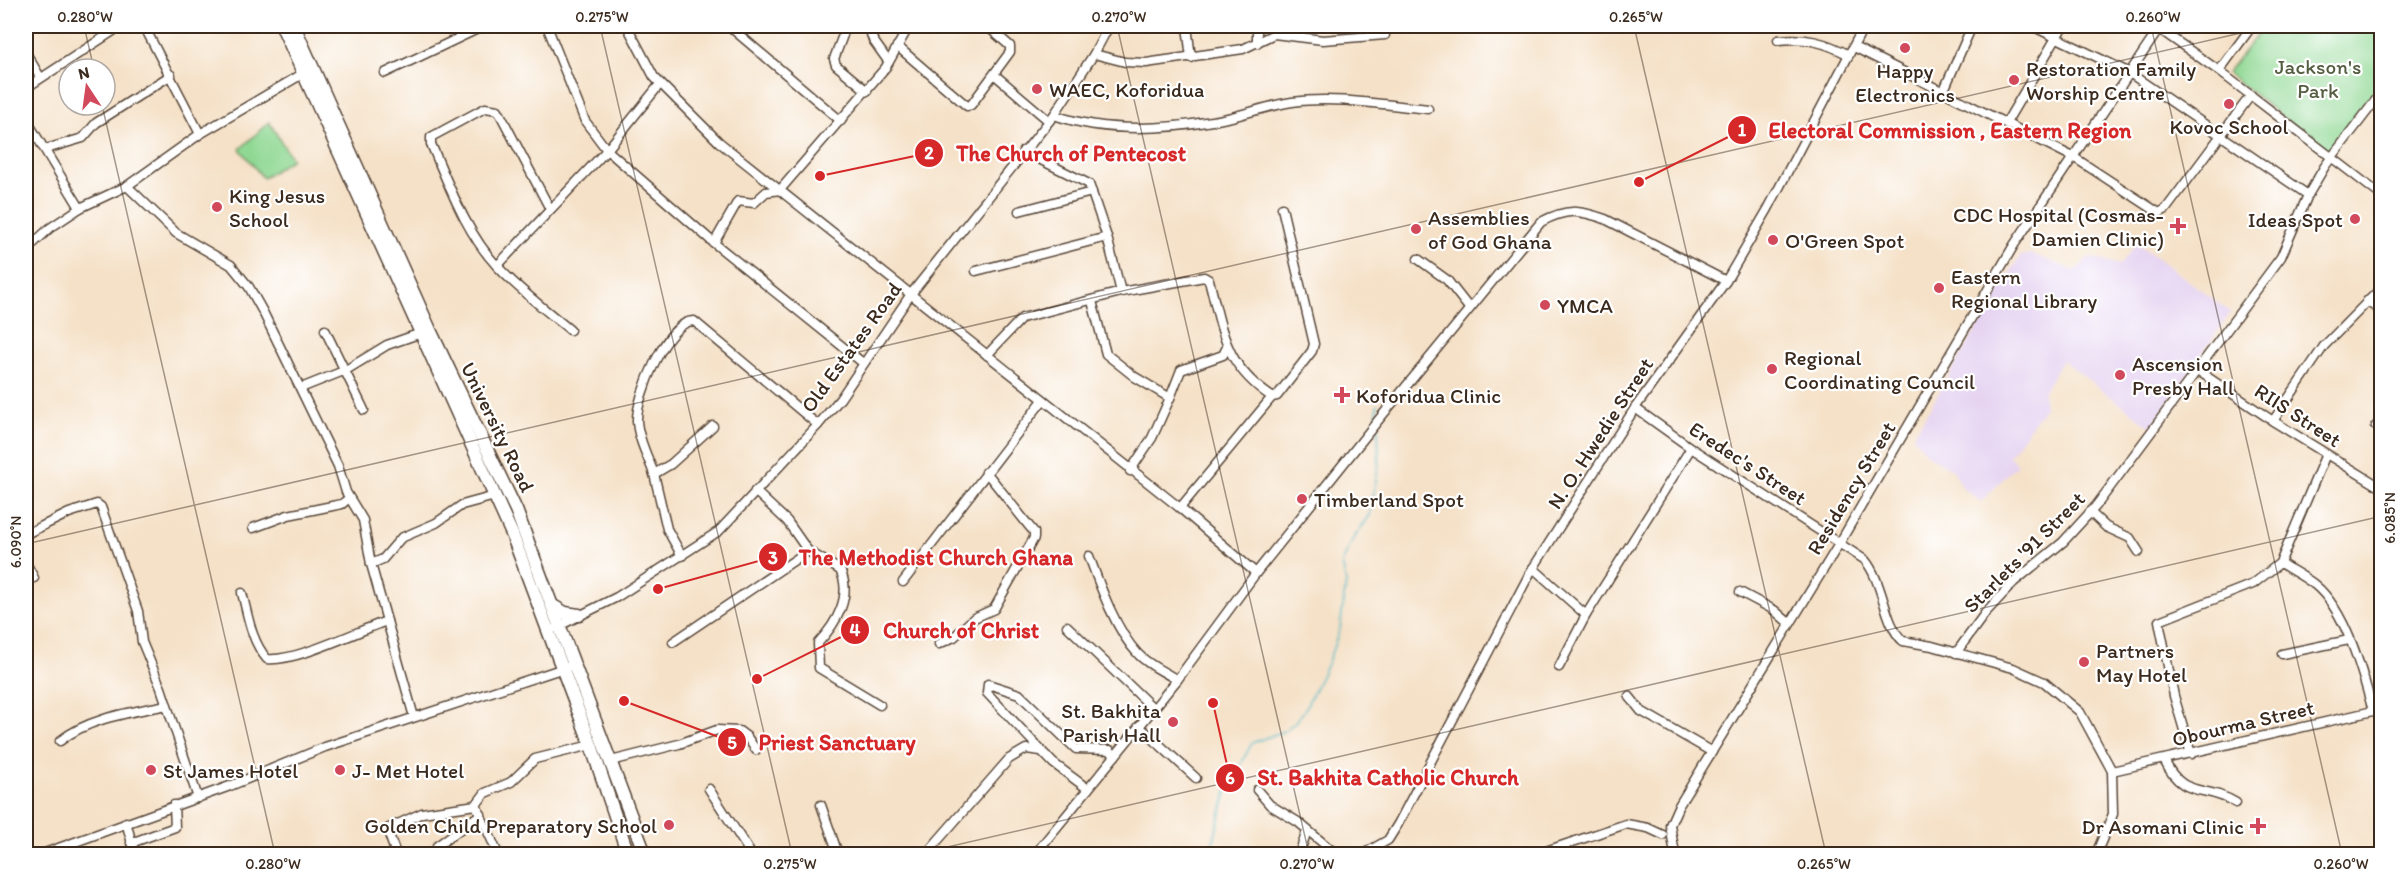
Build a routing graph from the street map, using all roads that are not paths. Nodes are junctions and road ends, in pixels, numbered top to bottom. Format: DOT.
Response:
graph roads {
  1 [pos="121,26"];
  2 [pos="144,26"];
  3 [pos="282,26"];
  4 [pos="294,26"];
  5 [pos="484,26"];
  6 [pos="547,26"];
  7 [pos="627,26"];
  8 [pos="729,26"];
  9 [pos="868,26"];
  10 [pos="909,26"];
  11 [pos="987,26"];
  12 [pos="1109,26"];
  13 [pos="1186,26"];
  14 [pos="1257,26"];
  15 [pos="1864,26"];
  16 [pos="1972,26"];
  17 [pos="2032,26"];
  18 [pos="2063,26"];
  19 [pos="2252,26"];
  20 [pos="2158,27"];
  21 [pos="741,29"];
  22 [pos="843,35"];
  23 [pos="1385,35"];
  24 [pos="2055,37"];
  25 [pos="1778,40"];
  26 [pos="1257,43"];
  27 [pos="897,46"];
  28 [pos="1852,51"];
  29 [pos="26,53"];
  30 [pos="1094,54"];
  31 [pos="1191,58"];
  32 [pos="888,61"];
  33 [pos="2219,71"];
  34 [pos="2128,72"];
  35 [pos="304,73"];
  36 [pos="385,73"];
  37 [pos="171,75"];
  38 [pos="995,75"];
  39 [pos="40,77"];
  40 [pos="660,84"];
  41 [pos="26,88"];
  42 [pos="1944,90"];
  43 [pos="867,91"];
  44 [pos="2382,92"];
  45 [pos="2251,95"];
  46 [pos="1428,109"];
  47 [pos="1052,118"];
  48 [pos="26,119"];
  49 [pos="841,121"];
  50 [pos="2006,123"];
  51 [pos="200,134"];
  52 [pos="2221,136"];
  53 [pos="46,150"];
  54 [pos="607,150"];
  55 [pos="1023,151"];
  56 [pos="2075,158"];
  57 [pos="2331,159"];
  58 [pos="127,186"];
  59 [pos="780,190"];
  60 [pos="1092,192"];
  61 [pos="2308,195"];
  62 [pos="2382,196"];
  63 [pos="80,208"];
  64 [pos="1282,208"];
  65 [pos="550,209"];
  66 [pos="1019,211"];
  67 [pos="1107,237"];
  68 [pos="714,243"];
  69 [pos="26,250"];
  70 [pos="1418,259"];
  71 [pos="497,266"];
  72 [pos="976,271"];
  73 [pos="1726,281"];
  74 [pos="2382,287"];
  75 [pos="1121,292"];
  76 [pos="911,294"];
  77 [pos="1092,301"];
  78 [pos="2367,301"];
  79 [pos="1469,308"];
  80 [pos="2382,312"];
  81 [pos="325,330"];
  82 [pos="570,330"];
  83 [pos="425,332"];
  84 [pos="1227,347"];
  85 [pos="987,355"];
  86 [pos="863,363"];
  87 [pos="346,370"];
  88 [pos="2197,370"];
  89 [pos="301,388"];
  90 [pos="1272,397"];
  91 [pos="1170,398"];
  92 [pos="1043,400"];
  93 [pos="1635,408"];
  94 [pos="364,410"];
  95 [pos="2272,421"];
  96 [pos="818,425"];
  97 [pos="713,426"];
  98 [pos="1691,448"];
  99 [pos="2326,454"];
  100 [pos="1130,471"];
  101 [pos="986,472"];
  102 [pos="654,474"];
  103 [pos="2382,488"];
  104 [pos="755,491"];
  105 [pos="495,496"];
  106 [pos="350,498"];
  107 [pos="1180,508"];
  108 [pos="2090,512"];
  109 [pos="253,528"];
  110 [pos="26,534"];
  111 [pos="1839,544"];
  112 [pos="808,551"];
  113 [pos="2139,552"];
  114 [pos="682,556"];
  115 [pos="1089,556"];
  116 [pos="26,563"];
  117 [pos="2280,563"];
  118 [pos="371,564"];
  119 [pos="1533,568"];
  120 [pos="1256,573"];
  121 [pos="34,578"];
  122 [pos="903,582"];
  123 [pos="242,592"];
  124 [pos="1740,592"];
  125 [pos="553,606"];
  126 [pos="579,615"];
  127 [pos="1586,615"];
  128 [pos="387,621"];
  129 [pos="1790,624"];
  130 [pos="1067,626"];
  131 [pos="554,628"];
  132 [pos="2349,640"];
  133 [pos="673,642"];
  134 [pos="939,644"];
  135 [pos="1956,653"];
  136 [pos="2282,654"];
  137 [pos="576,664"];
  138 [pos="1560,668"];
  139 [pos="562,669"];
  140 [pos="1177,680"];
  141 [pos="1629,696"];
  142 [pos="167,705"];
  143 [pos="880,705"];
  144 [pos="1154,708"];
  145 [pos="2377,710"];
  146 [pos="414,717"];
  147 [pos="1139,726"];
  148 [pos="60,741"];
  149 [pos="591,745"];
  150 [pos="756,750"];
  151 [pos="1041,751"];
  152 [pos="1712,752"];
  153 [pos="2191,754"];
  154 [pos="1116,756"];
  155 [pos="611,760"];
  156 [pos="2164,760"];
  157 [pos="2112,771"];
  158 [pos="1196,778"];
  159 [pos="709,789"];
  160 [pos="1088,789"];
  161 [pos="1257,790"];
  162 [pos="198,798"];
  163 [pos="2236,803"];
  164 [pos="174,805"];
  165 [pos="476,805"];
  166 [pos="821,805"];
  167 [pos="481,814"];
  168 [pos="126,822"];
  169 [pos="1307,831"];
  170 [pos="1663,835"];
  171 [pos="131,843"];
  172 [pos="437,846"];
  173 [pos="1035,854"];
  174 [pos="42,855"];
  175 [pos="135,855"];
  176 [pos="396,855"];
  177 [pos="498,855"];
  178 [pos="628,855"];
  179 [pos="645,855"];
  180 [pos="751,855"];
  181 [pos="832,855"];
  182 [pos="926,855"];
  183 [pos="1299,855"];
  184 [pos="1336,855"];
  185 [pos="1363,855"];
  186 [pos="1537,855"];
  187 [pos="1675,855"];
  188 [pos="2096,855"];
  1 -- 39 [label="street"];
  2 -- 37 [label="street"];
  3 -- 35 [label="highway, University Road"];
  4 -- 83 [label="highway, University Road"];
  5 -- 36 [label="street"];
  6 -- 54 [label="street"];
  7 -- 40 [label="street"];
  8 -- 21 [label="street"];
  9 -- 32 [label="street"];
  10 -- 27 [label="street"];
  11 -- 38 [label="street"];
  12 -- 30 [label="street, Old Estates Road"];
  13 -- 31 [label="street"];
  14 -- 26 [label="street"];
  15 -- 28 [label="street, N. O. Hwedie Street"];
  16 -- 42 [label="street"];
  17 -- 24 [label="street"];
  18 -- 24 [label="street"];
  19 -- 33 [label="street"];
  20 -- 33 [label="street"];
  20 -- 34 [label="street, Residency Street"];
  21 -- 49 [label="street"];
  22 -- 43 [label="street"];
  23 -- 26 [label="street"];
  24 -- 34 [label="street"];
  24 -- 50 [label="street"];
  25 -- 28 [label="street"];
  26 -- 31 [label="street"];
  27 -- 32 [label="street"];
  27 -- 38 [label="street"];
  28 -- 42 [label="street"];
  28 -- 73 [label="street, N. O. Hwedie Street"];
  29 -- 39 [label="street"];
  30 -- 31 [label="street"];
  30 -- 47 [label="street, Old Estates Road"];
  32 -- 43 [label="street"];
  33 -- 45 [label="street"];
  34 -- 52 [label="street"];
  34 -- 56 [label="street, Residency Street"];
  35 -- 51 [label="street"];
  35 -- 83 [label="highway, University Road"];
  37 -- 51 [label="street"];
  37 -- 53 [label="street"];
  38 -- 47 [label="street"];
  39 -- 41 [label="street"];
  40 -- 54 [label="street"];
  40 -- 59 [label="street"];
  42 -- 50 [label="street"];
  43 -- 49 [label="street"];
  44 -- 57 [label="street, Starlets '91 Street"];
  45 -- 52 [label="street"];
  45 -- 57 [label="street"];
  46 -- 47 [label="street"];
  47 -- 55 [label="street, Old Estates Road"];
  48 -- 53 [label="street"];
  49 -- 59 [label="street"];
  50 -- 56 [label="street"];
  51 -- 58 [label="street"];
  52 -- 56 [label="street"];
  52 -- 61 [label="street"];
  53 -- 63 [label="street"];
  54 -- 65 [label="street"];
  54 -- 68 [label="street"];
  55 -- 60 [label="street"];
  55 -- 76 [label="street, Old Estates Road"];
  56 -- 111 [label="street, Residency Street"];
  57 -- 61 [label="street, Starlets '91 Street"];
  57 -- 62 [label="street"];
  58 -- 63 [label="street"];
  58 -- 89 [label="street"];
  59 -- 68 [label="street"];
  59 -- 76 [label="street"];
  60 -- 66 [label="street"];
  60 -- 67 [label="street"];
  61 -- 88 [label="street, Starlets '91 Street"];
  63 -- 69 [label="street"];
  64 -- 90 [label="street"];
  65 -- 71 [label="street"];
  65 -- 71 [label="street"];
  67 -- 72 [label="street"];
  67 -- 75 [label="street"];
  68 -- 86 [label="street"];
  70 -- 79 [label="street"];
  71 -- 82 [label="street"];
  73 -- 79 [label="street"];
  73 -- 93 [label="street, N. O. Hwedie Street"];
  74 -- 78 [label="street"];
  75 -- 77 [label="street"];
  75 -- 84 [label="street"];
  76 -- 85 [label="street"];
  76 -- 86 [label="street, Old Estates Road"];
  77 -- 85 [label="street"];
  77 -- 91 [label="street"];
  78 -- 80 [label="street"];
  78 -- 95 [label="street"];
  79 -- 120 [label="street"];
  81 -- 87 [label="street"];
  83 -- 87 [label="street"];
  83 -- 105 [label="highway, University Road"];
  83 -- 125 [label="highway, University Road"];
  84 -- 90 [label="street"];
  84 -- 91 [label="street"];
  85 -- 92 [label="street"];
  86 -- 96 [label="street, Old Estates Road"];
  87 -- 89 [label="street"];
  87 -- 94 [label="street"];
  88 -- 95 [label="street, RIIS Street"];
  88 -- 108 [label="street, Starlets '91 Street"];
  89 -- 106 [label="street"];
  90 -- 107 [label="street"];
  91 -- 100 [label="street"];
  92 -- 100 [label="street"];
  92 -- 101 [label="street"];
  93 -- 98 [label="street, Eredec's Street"];
  93 -- 119 [label="street, N. O. Hwedie Street"];
  95 -- 99 [label="street, RIIS Street"];
  96 -- 102 [label="street"];
  96 -- 104 [label="street, Old Estates Road"];
  97 -- 102 [label="street"];
  98 -- 111 [label="street, Eredec's Street"];
  98 -- 127 [label="street"];
  99 -- 103 [label="street, RIIS Street"];
  99 -- 117 [label="street"];
  100 -- 107 [label="street"];
  101 -- 122 [label="street"];
  101 -- 134 [label="street"];
  102 -- 114 [label="street"];
  104 -- 112 [label="street"];
  104 -- 114 [label="street, Old Estates Road"];
  105 -- 118 [label="street"];
  105 -- 131 [label="highway, University Road"];
  106 -- 109 [label="street"];
  106 -- 118 [label="street"];
  107 -- 120 [label="street"];
  108 -- 113 [label="street"];
  108 -- 135 [label="street, Starlets '91 Street"];
  110 -- 142 [label="street"];
  111 -- 129 [label="street, Residency Street"];
  111 -- 135 [label="street, Eredec's Street"];
  112 -- 133 [label="street"];
  112 -- 143 [label="street"];
  114 -- 126 [label="street, Old Estates Road"];
  115 -- 140 [label="street"];
  116 -- 121 [label="street"];
  117 -- 132 [label="street"];
  117 -- 153 [label="street"];
  118 -- 128 [label="street"];
  119 -- 127 [label="street"];
  119 -- 185 [label="street, N. O. Hwedie Street"];
  120 -- 140 [label="street"];
  123 -- 128 [label="street"];
  124 -- 129 [label="street"];
  125 -- 126 [label="highway"];
  125 -- 131 [label="highway, University Road"];
  126 -- 131 [label="street, Old Estates Road"];
  127 -- 138 [label="street"];
  128 -- 146 [label="street"];
  129 -- 152 [label="street, Residency Street"];
  130 -- 144 [label="street"];
  131 -- 137 [label="highway, University Road"];
  131 -- 139 [label="highway, University Road"];
  132 -- 136 [label="street"];
  132 -- 145 [label="street"];
  135 -- 157 [label="street, Eredec's Street"];
  137 -- 139 [label="street"];
  137 -- 155 [label="highway, University Road"];
  139 -- 146 [label="street"];
  139 -- 149 [label="highway, University Road"];
  140 -- 144 [label="street"];
  141 -- 152 [label="street"];
  142 -- 148 [label="street"];
  142 -- 162 [label="street"];
  144 -- 147 [label="street"];
  145 -- 153 [label="street, Obourma Street"];
  146 -- 162 [label="street"];
  147 -- 154 [label="street"];
  147 -- 158 [label="street"];
  149 -- 165 [label="street"];
  149 -- 178 [label="highway, University Road"];
  150 -- 155 [label="street"];
  151 -- 154 [label="street"];
  151 -- 160 [label="street"];
  151 -- 182 [label="street"];
  152 -- 187 [label="street, Residency Street"];
  153 -- 156 [label="street, Obourma Street"];
  154 -- 160 [label="street"];
  155 -- 179 [label="highway, University Road"];
  156 -- 157 [label="street, Obourma Street"];
  156 -- 163 [label="street"];
  157 -- 188 [label="street, Eredec's Street"];
  159 -- 180 [label="street"];
  160 -- 173 [label="street"];
  161 -- 169 [label="street"];
  162 -- 164 [label="street"];
  164 -- 168 [label="street"];
  164 -- 171 [label="street"];
  165 -- 167 [label="street"];
  165 -- 176 [label="street"];
  166 -- 181 [label="street"];
  167 -- 172 [label="street"];
  167 -- 177 [label="street"];
  168 -- 171 [label="street"];
  168 -- 174 [label="street"];
  169 -- 183 [label="street"];
  169 -- 184 [label="street"];
  170 -- 186 [label="street"];
  171 -- 175 [label="street"];
}
